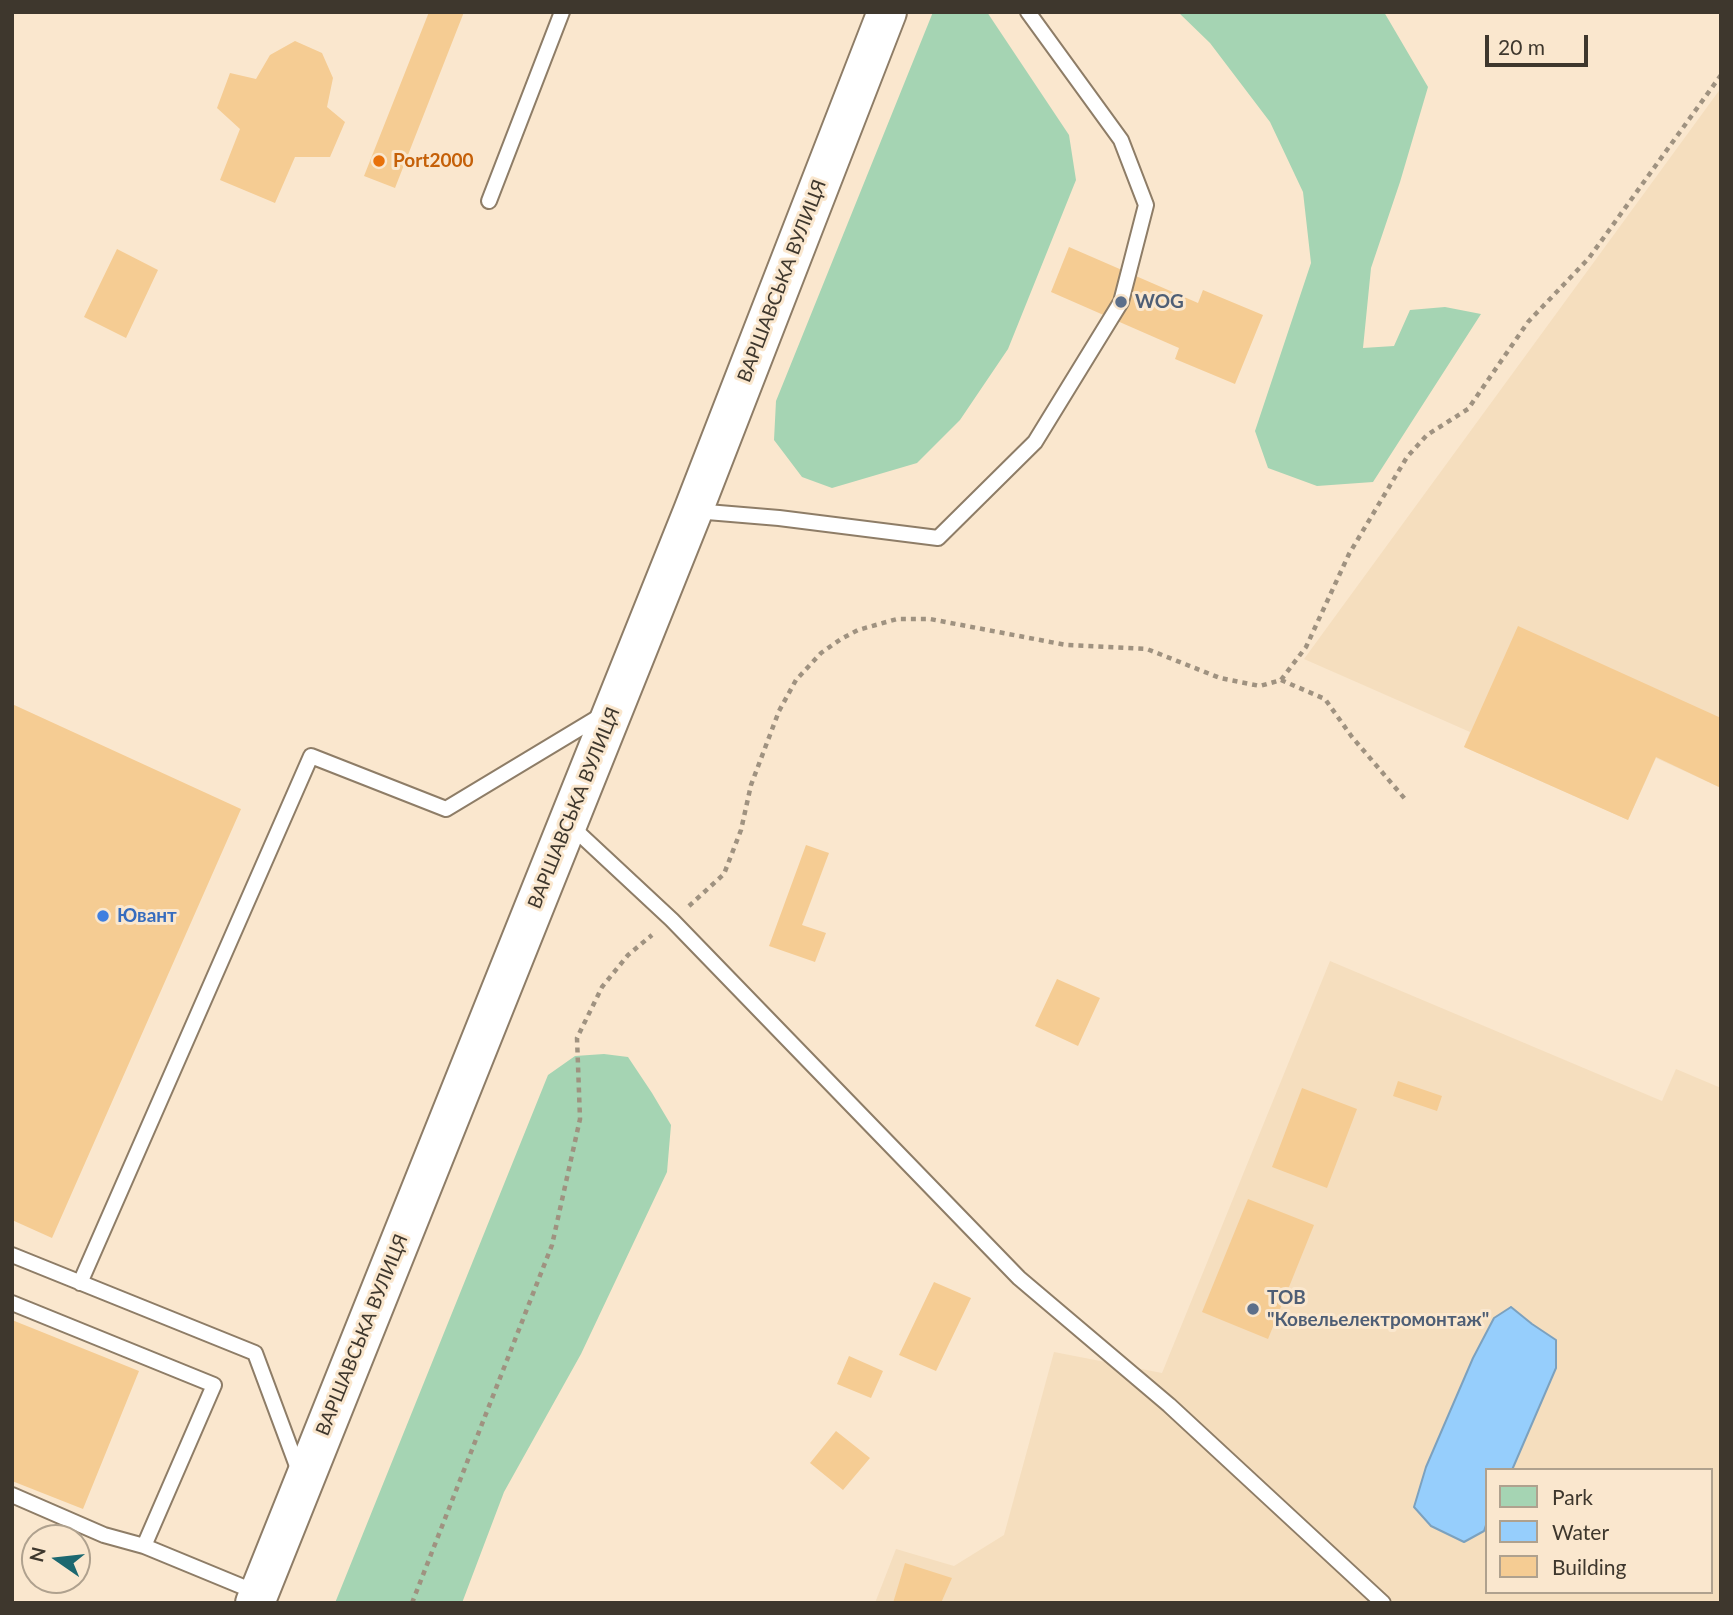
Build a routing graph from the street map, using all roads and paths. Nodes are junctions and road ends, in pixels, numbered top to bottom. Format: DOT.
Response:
graph roads {
  1 [pos="562,12"];
  2 [pos="1028,12"];
  3 [pos="882,16"];
  4 [pos="1721,75"];
  5 [pos="489,201"];
  6 [pos="693,511"];
  7 [pos="1281,680"];
  8 [pos="615,707"];
  9 [pos="1405,799"];
  10 [pos="567,822"];
  11 [pos="672,920"];
  12 [pos="12,1255"];
  13 [pos="80,1283"];
  14 [pos="12,1303"];
  15 [pos="303,1482"];
  16 [pos="12,1495"];
  17 [pos="145,1546"];
  18 [pos="257,1598"];
  19 [pos="1377,1601"];
  20 [pos="412,1603"];
  1 -- 5 [label="lane"];
  2 -- 6 [label="lane"];
  3 -- 6 [label="highway, ВАРШАВСЬКА ВУЛИЦЯ"];
  4 -- 7 [label="path"];
  6 -- 8 [label="highway, ВАРШАВСЬКА ВУЛИЦЯ"];
  7 -- 9 [label="path"];
  7 -- 11 [label="path"];
  8 -- 10 [label="highway, ВАРШАВСЬКА ВУЛИЦЯ"];
  8 -- 13 [label="lane"];
  10 -- 11 [label="lane"];
  10 -- 15 [label="highway, ВАРШАВСЬКА ВУЛИЦЯ"];
  11 -- 19 [label="lane"];
  11 -- 20 [label="path"];
  12 -- 13 [label="lane"];
  13 -- 15 [label="lane"];
  14 -- 17 [label="lane"];
  15 -- 18 [label="highway, ВАРШАВСЬКА ВУЛИЦЯ"];
  16 -- 17 [label="lane"];
  17 -- 18 [label="lane"];
}
